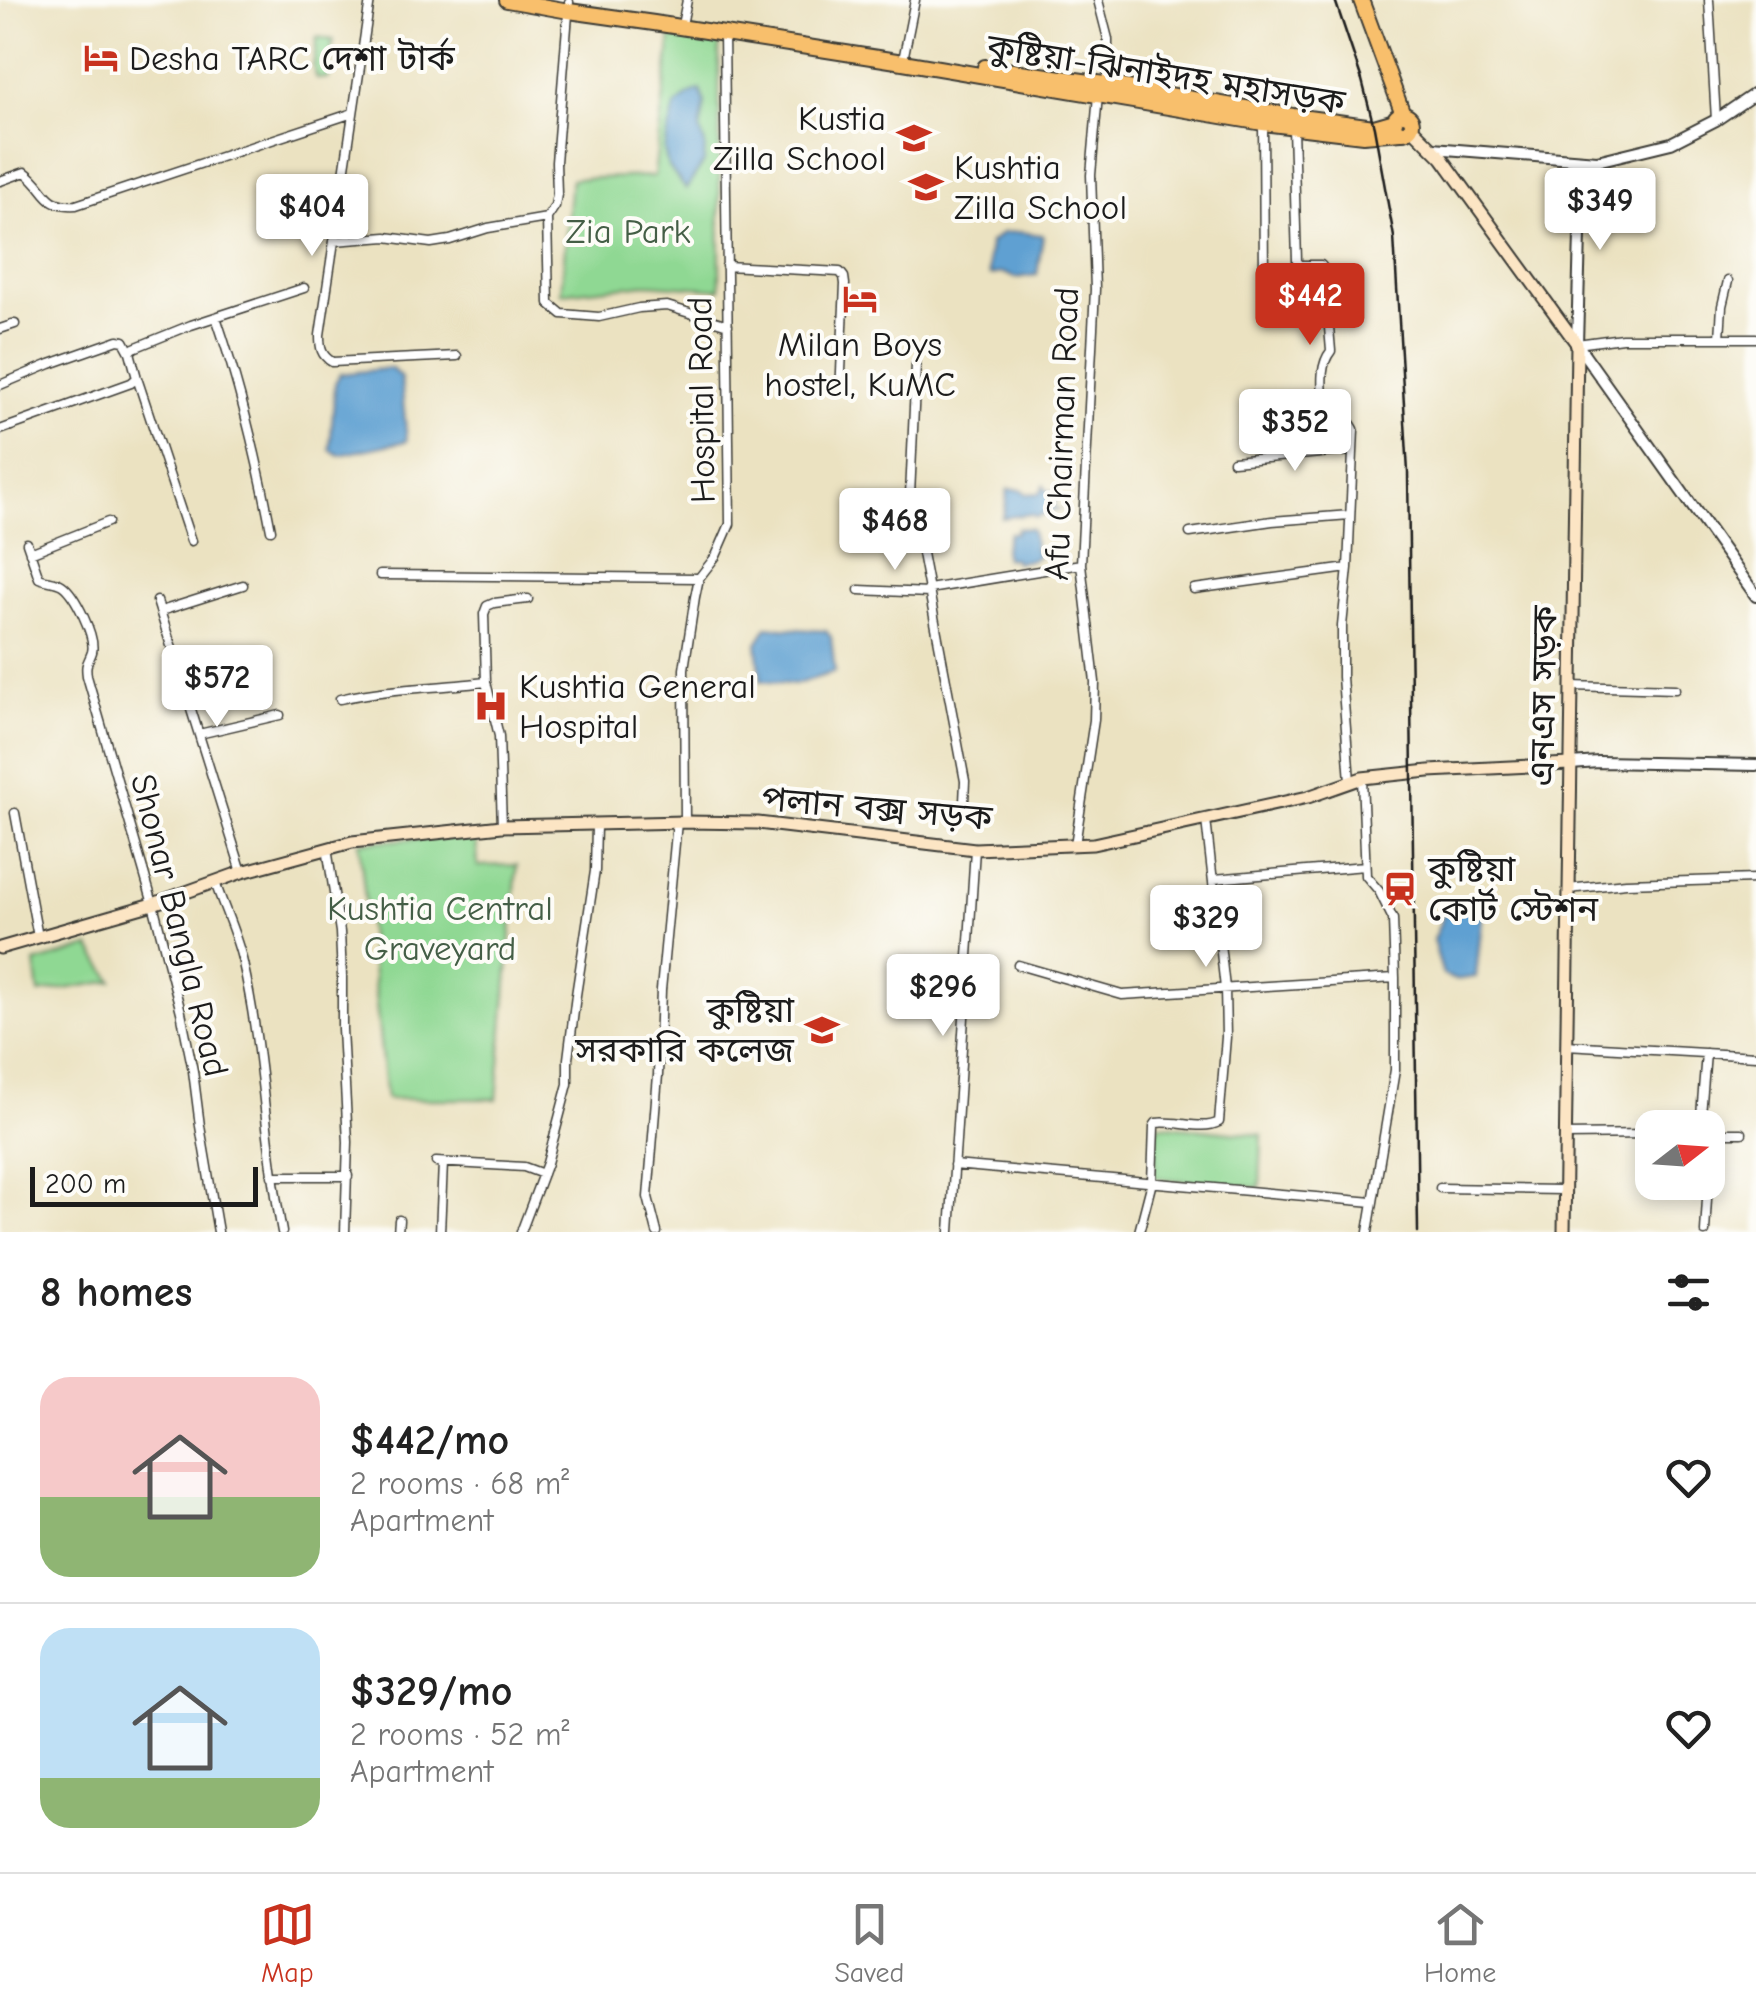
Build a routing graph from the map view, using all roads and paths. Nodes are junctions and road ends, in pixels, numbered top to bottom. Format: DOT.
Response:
graph roads {
  1 [pos="370,0"];
  2 [pos="508,0"];
  3 [pos="687,0"];
  4 [pos="915,0"];
  5 [pos="1098,0"];
  6 [pos="1361,0"];
  7 [pos="1709,0"];
  8 [pos="564,5"];
  9 [pos="655,19"];
  10 [pos="682,20"];
  11 [pos="724,30"];
  12 [pos="826,47"];
  13 [pos="904,55"];
  14 [pos="1101,90"];
  15 [pos="1756,93"];
  16 [pos="1223,111"];
  17 [pos="353,113"];
  18 [pos="1716,120"];
  19 [pos="1403,123"];
  20 [pos="1263,124"];
  21 [pos="1320,125"];
  22 [pos="1292,128"];
  23 [pos="1433,148"];
  24 [pos="1582,160"];
  25 [pos="0,182"];
  26 [pos="547,218"];
  27 [pos="334,241"];
  28 [pos="726,266"];
  29 [pos="1264,281"];
  30 [pos="1728,281"];
  31 [pos="304,288"];
  32 [pos="216,317"];
  33 [pos="12,324"];
  34 [pos="728,325"];
  35 [pos="0,330"];
  36 [pos="1720,338"];
  37 [pos="1756,338"];
  38 [pos="1577,344"];
  39 [pos="130,352"];
  40 [pos="457,356"];
  41 [pos="916,364"];
  42 [pos="137,378"];
  43 [pos="0,385"];
  44 [pos="840,393"];
  45 [pos="0,430"];
  46 [pos="1353,450"];
  47 [pos="1233,461"];
  48 [pos="1350,515"];
  49 [pos="108,522"];
  50 [pos="271,530"];
  51 [pos="1190,533"];
  52 [pos="192,541"];
  53 [pos="1081,564"];
  54 [pos="1348,568"];
  55 [pos="380,575"];
  56 [pos="699,578"];
  57 [pos="243,585"];
  58 [pos="1194,589"];
  59 [pos="859,590"];
  60 [pos="929,591"];
  61 [pos="1756,596"];
  62 [pos="528,599"];
  63 [pos="156,600"];
  64 [pos="161,611"];
  65 [pos="486,682"];
  66 [pos="1571,686"];
  67 [pos="1675,690"];
  68 [pos="340,698"];
  69 [pos="280,715"];
  70 [pos="199,734"];
  71 [pos="1570,764"];
  72 [pos="1756,766"];
  73 [pos="1356,780"];
  74 [pos="964,802"];
  75 [pos="14,814"];
  76 [pos="1206,820"];
  77 [pos="681,822"];
  78 [pos="596,824"];
  79 [pos="502,826"];
  80 [pos="1075,845"];
  81 [pos="327,848"];
  82 [pos="975,849"];
  83 [pos="1366,866"];
  84 [pos="242,872"];
  85 [pos="1756,878"];
  86 [pos="1214,879"];
  87 [pos="215,882"];
  88 [pos="1568,888"];
  89 [pos="152,904"];
  90 [pos="38,937"];
  91 [pos="0,948"];
  92 [pos="1018,965"];
  93 [pos="1395,978"];
  94 [pos="1225,988"];
  95 [pos="1565,1045"];
  96 [pos="1706,1053"];
  97 [pos="1756,1056"];
  98 [pos="1701,1110"];
  99 [pos="1725,1133"];
  100 [pos="1742,1133"];
  101 [pos="1635,1134"];
  102 [pos="1564,1135"];
  103 [pos="954,1166"];
  104 [pos="544,1174"];
  105 [pos="272,1176"];
  106 [pos="348,1176"];
  107 [pos="1152,1182"];
  108 [pos="1440,1188"];
  109 [pos="1563,1190"];
  110 [pos="1706,1200"];
  111 [pos="1373,1202"];
  112 [pos="398,1220"];
  113 [pos="218,1232"];
  114 [pos="282,1232"];
  115 [pos="345,1232"];
  116 [pos="398,1232"];
  117 [pos="440,1232"];
  118 [pos="520,1232"];
  119 [pos="657,1232"];
  120 [pos="950,1232"];
  121 [pos="1139,1232"];
  122 [pos="1368,1232"];
  123 [pos="1564,1232"];
  124 [pos="1705,1232"];
  1 -- 17 [label="street"];
  2 -- 8 [label="highway, কুষ্টিয়া-ঝিনাইদহ মহাসড়ক"];
  3 -- 10 [label="street"];
  4 -- 13 [label="street"];
  5 -- 14 [label="street, Afu Chairman Road"];
  6 -- 19 [label="highway"];
  7 -- 18 [label="street"];
  8 -- 9 [label="highway, কুষ্টিয়া-ঝিনাইদহ মহাসড়ক"];
  8 -- 26 [label="street"];
  9 -- 10 [label="highway, কুষ্টিয়া-ঝিনাইদহ মহাসড়ক"];
  9 -- 11 [label="highway, কুষ্টিয়া-ঝিনাইদহ মহাসড়ক"];
  10 -- 11 [label="highway, কুষ্টিয়া-ঝিনাইদহ মহাসড়ক"];
  11 -- 12 [label="highway, কুষ্টিয়া-ঝিনাইদহ মহাসড়ক"];
  11 -- 28 [label="street, Hospital Road"];
  12 -- 13 [label="highway, কুষ্টিয়া-ঝিনাইদহ মহাসড়ক"];
  12 -- 14 [label="highway, কুষ্টিয়া-ঝিনাইদহ মহাসড়ক"];
  13 -- 14 [label="highway, কুষ্টিয়া-ঝিনাইদহ মহাসড়ক"];
  14 -- 16 [label="highway, কুষ্টিয়া-ঝিনাইদহ মহাসড়ক"];
  14 -- 53 [label="street, Afu Chairman Road"];
  15 -- 18 [label="street"];
  16 -- 20 [label="highway, কুষ্টিয়া-ঝিনাইদহ মহাসড়ক"];
  16 -- 21 [label="highway, কুষ্টিয়া-ঝিনাইদহ মহাসড়ক"];
  17 -- 25 [label="street"];
  17 -- 27 [label="street"];
  18 -- 24 [label="street"];
  19 -- 21 [label="highway, কুষ্টিয়া-ঝিনাইদহ মহাসড়ক"];
  19 -- 23 [label="main road"];
  20 -- 22 [label="highway, কুষ্টিয়া-ঝিনাইদহ মহাসড়ক"];
  20 -- 29 [label="street"];
  21 -- 22 [label="highway, কুষ্টিয়া-ঝিনাইদহ মহাসড়ক"];
  22 -- 46 [label="street"];
  23 -- 24 [label="street"];
  23 -- 38 [label="main road"];
  24 -- 38 [label="street, এনএস সড়ক"];
  26 -- 27 [label="street"];
  26 -- 34 [label="street"];
  27 -- 40 [label="street"];
  28 -- 34 [label="street, Hospital Road"];
  28 -- 44 [label="street"];
  30 -- 36 [label="street"];
  31 -- 32 [label="street"];
  32 -- 39 [label="street"];
  32 -- 50 [label="street"];
  33 -- 35 [label="street"];
  34 -- 56 [label="street, Hospital Road"];
  36 -- 37 [label="street"];
  36 -- 38 [label="street"];
  38 -- 61 [label="street"];
  38 -- 66 [label="main road, এনএস সড়ক"];
  39 -- 42 [label="street"];
  39 -- 43 [label="street"];
  41 -- 60 [label="street"];
  42 -- 45 [label="street"];
  42 -- 52 [label="street"];
  46 -- 47 [label="street"];
  46 -- 48 [label="street"];
  48 -- 51 [label="street"];
  48 -- 54 [label="street"];
  49 -- 89 [label="street, Shonar Bangla Road"];
  53 -- 60 [label="street"];
  53 -- 80 [label="street, Afu Chairman Road"];
  54 -- 58 [label="street"];
  54 -- 73 [label="street"];
  55 -- 56 [label="street"];
  56 -- 77 [label="street, Hospital Road"];
  57 -- 64 [label="street"];
  59 -- 60 [label="street"];
  60 -- 74 [label="street"];
  62 -- 65 [label="street"];
  63 -- 64 [label="street"];
  64 -- 70 [label="street"];
  65 -- 68 [label="street"];
  65 -- 79 [label="street"];
  66 -- 67 [label="street"];
  66 -- 71 [label="main road, এনএস সড়ক"];
  69 -- 70 [label="street"];
  70 -- 84 [label="street"];
  71 -- 72 [label="street, পলান বক্স সড়ক"];
  71 -- 73 [label="main road, পলান বক্স সড়ক"];
  71 -- 88 [label="main road, এনএস সড়ক"];
  73 -- 76 [label="main road, পলান বক্স সড়ক"];
  73 -- 83 [label="street"];
  75 -- 90 [label="street"];
  76 -- 80 [label="main road, পলান বক্স সড়ক"];
  76 -- 86 [label="street"];
  77 -- 78 [label="main road, পলান বক্স সড়ক"];
  77 -- 82 [label="main road, পলান বক্স সড়ক"];
  77 -- 119 [label="street, Hospital Road"];
  78 -- 79 [label="main road, পলান বক্স সড়ক"];
  78 -- 104 [label="street"];
  79 -- 81 [label="main road, পলান বক্স সড়ক"];
  80 -- 82 [label="main road, পলান বক্স সড়ক"];
  81 -- 84 [label="main road, পলান বক্স সড়ক"];
  81 -- 106 [label="street"];
  82 -- 103 [label="street"];
  83 -- 86 [label="street"];
  83 -- 93 [label="street"];
  84 -- 87 [label="main road, পলান বক্স সড়ক"];
  85 -- 88 [label="street"];
  86 -- 94 [label="street"];
  87 -- 89 [label="main road, পলান বক্স সড়ক"];
  87 -- 105 [label="street"];
  88 -- 95 [label="main road, এনএস সড়ক"];
  89 -- 90 [label="main road, পলান বক্স সড়ক"];
  89 -- 113 [label="street, Shonar Bangla Road"];
  90 -- 91 [label="main road, পলান বক্স সড়ক"];
  92 -- 94 [label="street"];
  93 -- 94 [label="street"];
  93 -- 111 [label="street"];
  94 -- 107 [label="street"];
  95 -- 96 [label="street"];
  95 -- 102 [label="main road, এনএস সড়ক"];
  96 -- 97 [label="street"];
  96 -- 98 [label="street"];
  99 -- 100 [label="street"];
  101 -- 102 [label="street"];
  102 -- 109 [label="main road, এনএস সড়ক"];
  103 -- 107 [label="street"];
  103 -- 120 [label="street"];
  104 -- 117 [label="street"];
  104 -- 118 [label="street"];
  105 -- 106 [label="street"];
  105 -- 114 [label="street"];
  106 -- 115 [label="street"];
  107 -- 111 [label="street"];
  107 -- 121 [label="street"];
  108 -- 109 [label="street"];
  109 -- 123 [label="main road, এনএস সড়ক"];
  110 -- 124 [label="street"];
  111 -- 122 [label="street"];
  112 -- 116 [label="street"];
}
